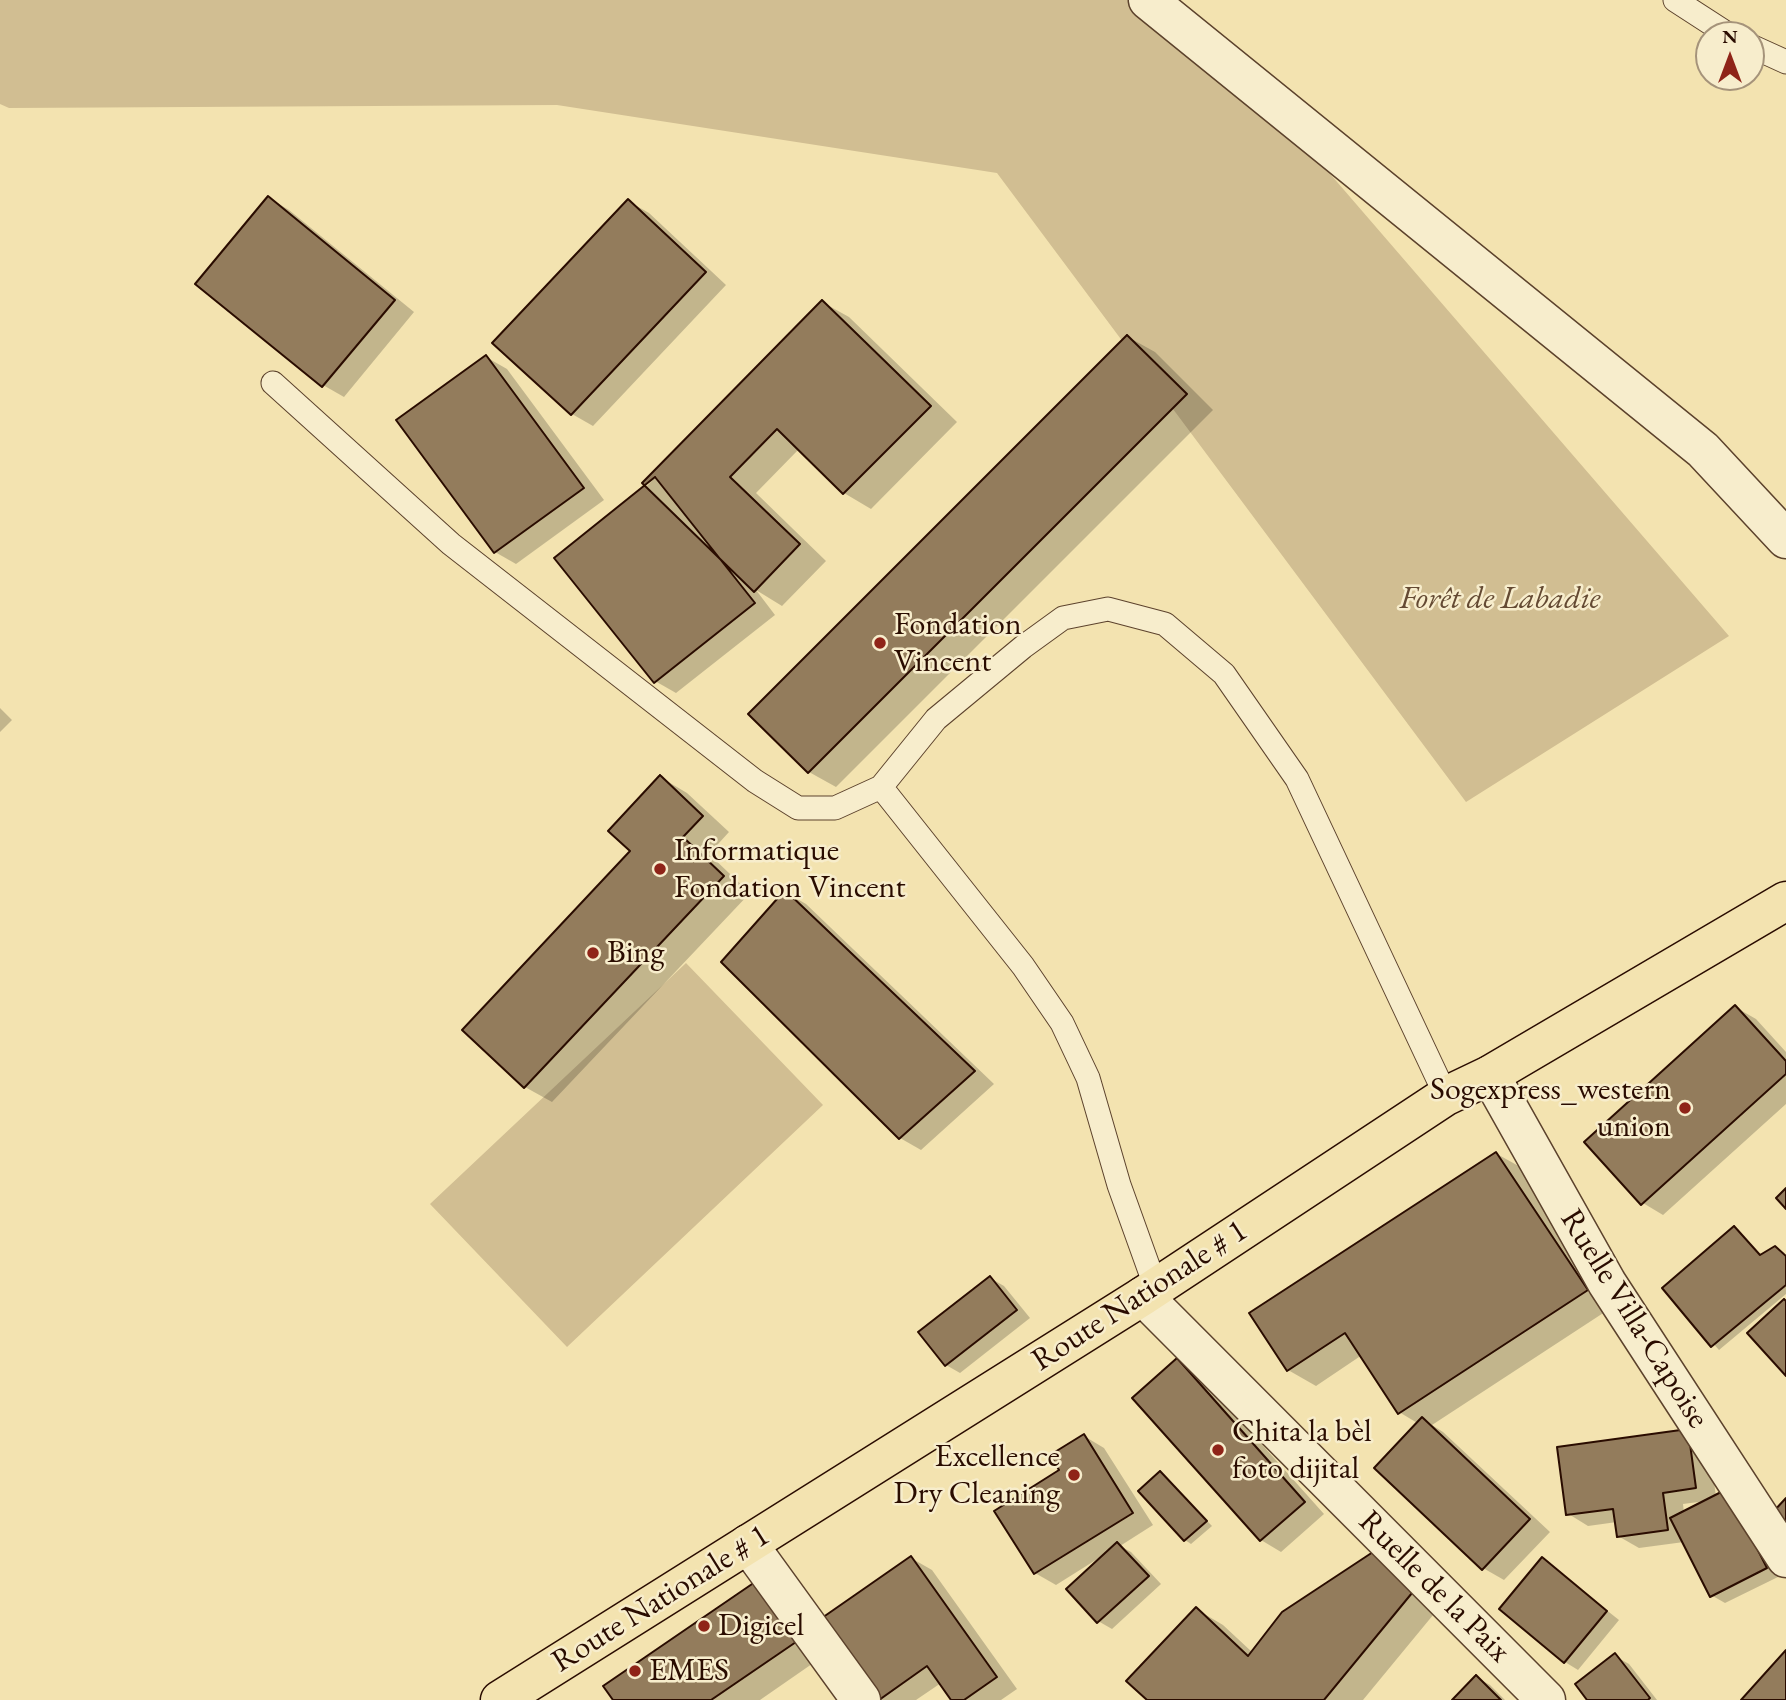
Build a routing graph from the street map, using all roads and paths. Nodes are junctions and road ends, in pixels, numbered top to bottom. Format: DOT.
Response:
graph roads {
  1 [pos="1148,0"];
  2 [pos="1675,0"];
  3 [pos="1707,21"];
  4 [pos="1765,52"];
  5 [pos="1786,62"];
  6 [pos="273,383"];
  7 [pos="1786,539"];
  8 [pos="881,787"];
  9 [pos="1786,901"];
  10 [pos="1490,1075"];
  11 [pos="1446,1096"];
  12 [pos="1149,1292"];
  13 [pos="748,1544"];
  14 [pos="1786,1558"];
  15 [pos="500,1700"];
  16 [pos="861,1700"];
  17 [pos="1546,1700"];
  1 -- 7 [label="street"];
  2 -- 3 [label="lane"];
  4 -- 5 [label="lane"];
  6 -- 8 [label="lane"];
  8 -- 11 [label="lane"];
  8 -- 12 [label="lane"];
  9 -- 10 [label="main road, Route Nationale # 1"];
  10 -- 11 [label="main road, Route Nationale # 1"];
  10 -- 14 [label="street, Ruelle Villa-Capoise"];
  11 -- 12 [label="main road, Route Nationale # 1"];
  12 -- 13 [label="main road, Route Nationale # 1"];
  12 -- 17 [label="street, Ruelle de la Paix"];
  13 -- 15 [label="main road, Route Nationale # 1"];
  13 -- 16 [label="street"];
}
